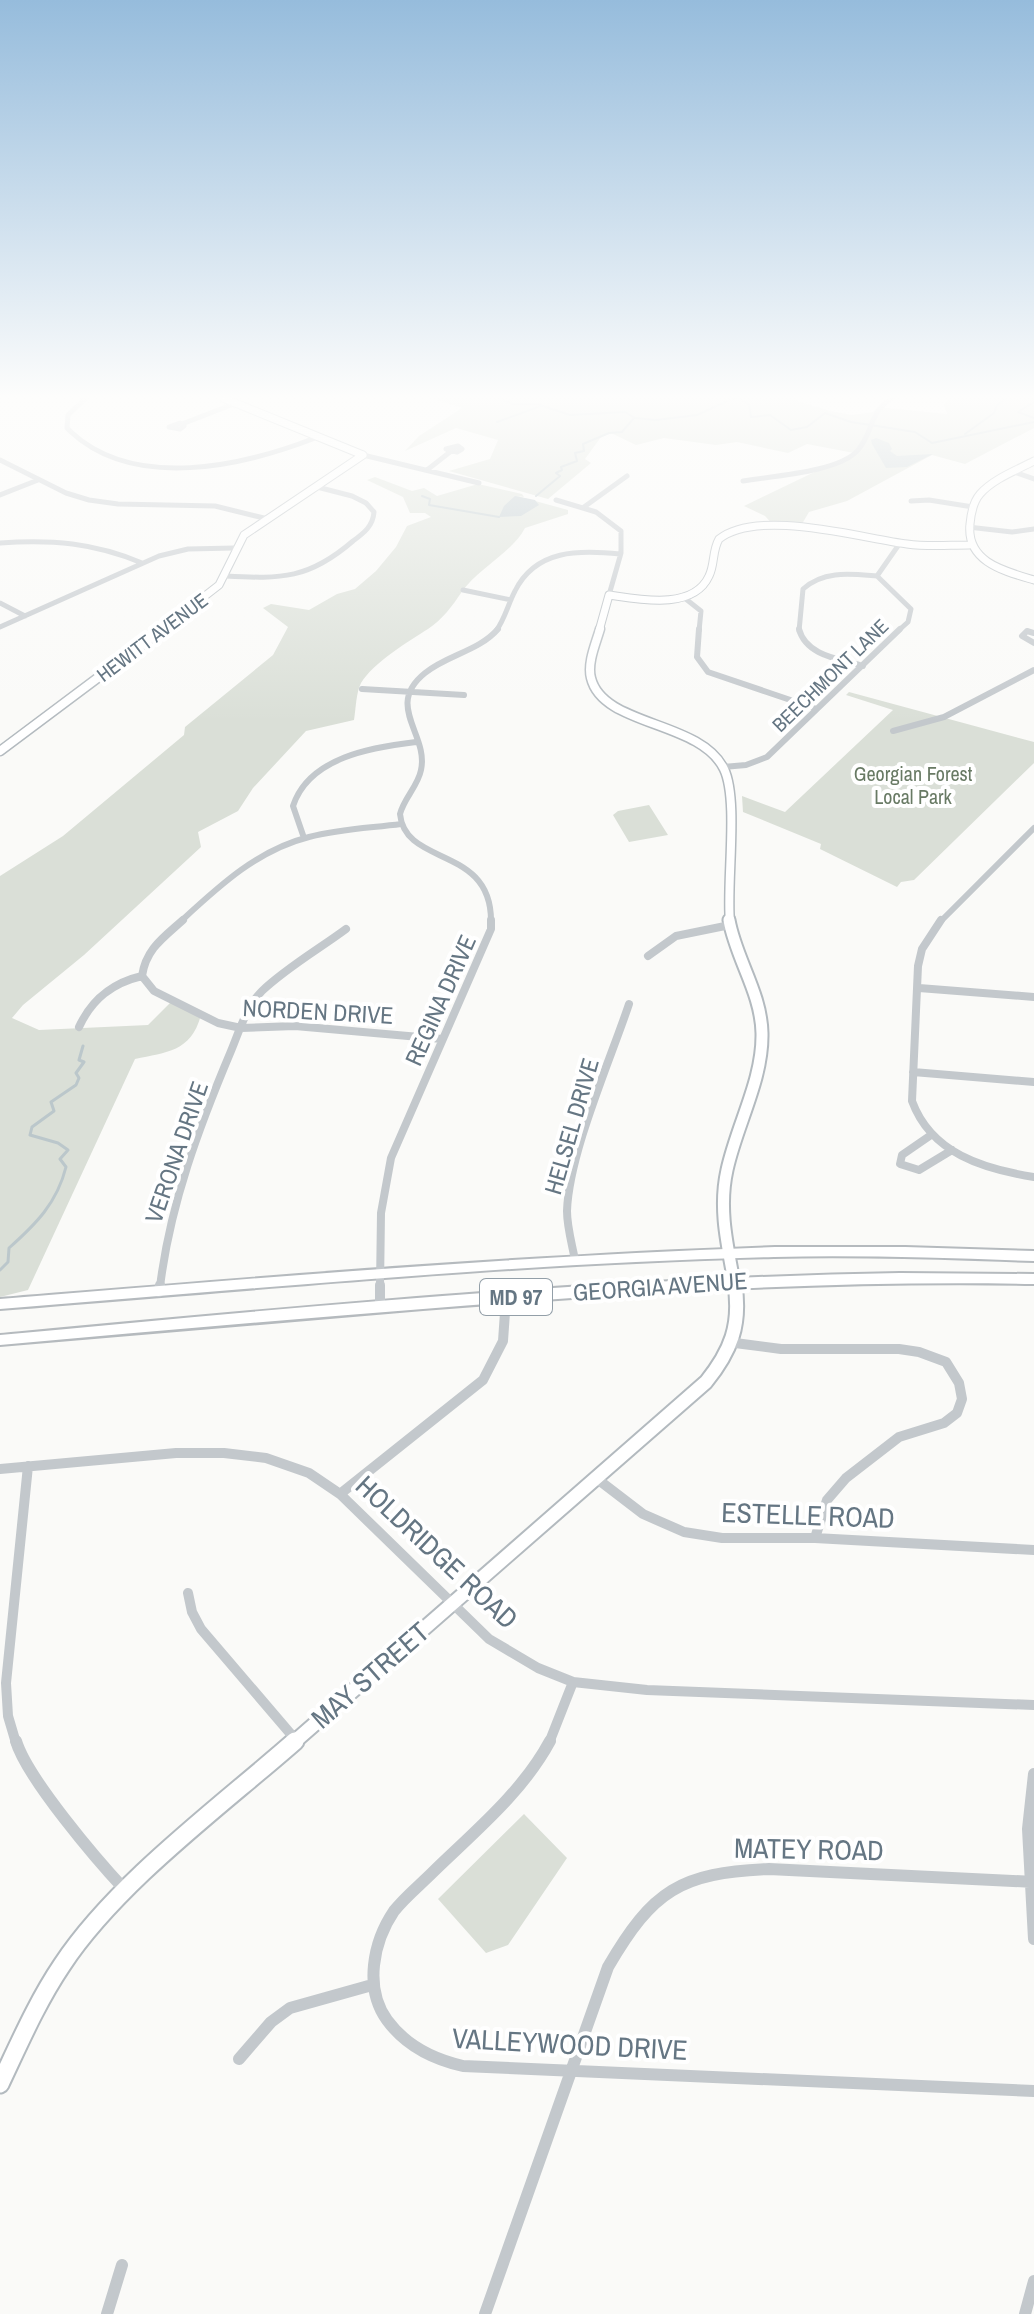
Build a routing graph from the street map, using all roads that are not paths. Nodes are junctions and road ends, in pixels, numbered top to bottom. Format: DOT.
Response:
graph roads {
  1 [pos="214,506"];
  2 [pos="288,506"];
  3 [pos="369,506"];
  4 [pos="580,506"];
  5 [pos="967,506"];
  6 [pos="584,507"];
  7 [pos="973,507"];
  8 [pos="268,519"];
  9 [pos="968,527"];
  10 [pos="1034,529"];
  11 [pos="0,543"];
  12 [pos="900,543"];
  13 [pos="969,545"];
  14 [pos="234,548"];
  15 [pos="620,554"];
  16 [pos="142,563"];
  17 [pos="226,576"];
  18 [pos="877,576"];
  19 [pos="1034,580"];
  20 [pos="463,590"];
  21 [pos="609,595"];
  22 [pos="682,596"];
  23 [pos="511,600"];
  24 [pos="0,603"];
  25 [pos="25,616"];
  26 [pos="0,627"];
  27 [pos="1034,633"];
  28 [pos="1034,643"];
  29 [pos="863,666"];
  30 [pos="1033,672"];
  31 [pos="362,689"];
  32 [pos="410,690"];
  33 [pos="464,695"];
  34 [pos="817,709"];
  35 [pos="893,731"];
  36 [pos="416,742"];
  37 [pos="0,751"];
  38 [pos="723,767"];
  39 [pos="401,824"];
  40 [pos="1034,828"];
  41 [pos="304,838"];
  42 [pos="730,925"];
  43 [pos="346,929"];
  44 [pos="648,956"];
  45 [pos="142,976"];
  46 [pos="919,988"];
  47 [pos="1034,997"];
  48 [pos="629,1004"];
  49 [pos="79,1027"];
  50 [pos="241,1028"];
  51 [pos="442,1039"];
  52 [pos="913,1072"];
  53 [pos="1034,1082"];
  54 [pos="931,1135"];
  55 [pos="952,1150"];
  56 [pos="1034,1177"];
  57 [pos="730,1252"];
  58 [pos="1034,1256"];
  59 [pos="575,1260"];
  60 [pos="381,1275"];
  61 [pos="1034,1279"];
  62 [pos="734,1280"];
  63 [pos="159,1292"];
  64 [pos="506,1298"];
  65 [pos="0,1304"];
  66 [pos="380,1307"];
  67 [pos="0,1340"];
  68 [pos="735,1343"];
  69 [pos="28,1466"];
  70 [pos="0,1469"];
  71 [pos="596,1478"];
  72 [pos="340,1494"];
  73 [pos="815,1538"];
  74 [pos="1034,1550"];
  75 [pos="188,1593"];
  76 [pos="452,1603"];
  77 [pos="573,1682"];
  78 [pos="1034,1705"];
  79 [pos="295,1739"];
  80 [pos="1034,1774"];
  81 [pos="1032,1882"];
  82 [pos="125,1890"];
  83 [pos="1034,1939"];
  84 [pos="372,1985"];
  85 [pos="239,2059"];
  86 [pos="3,2067"];
  87 [pos="572,2069"];
  88 [pos="0,2084"];
  89 [pos="1034,2091"];
  90 [pos="122,2265"];
  91 [pos="1034,2281"];
  92 [pos="107,2314"];
  93 [pos="485,2314"];
  94 [pos="1025,2314"];
  1 -- 8 [label="street"];
  2 -- 8 [label="street"];
  3 -- 17 [label="street"];
  4 -- 6 [label="street"];
  5 -- 7 [label="street"];
  6 -- 15 [label="street"];
  7 -- 9 [label="street"];
  8 -- 14 [label="street"];
  9 -- 10 [label="street"];
  9 -- 13 [label="street"];
  11 -- 16 [label="street"];
  12 -- 13 [label="street"];
  12 -- 18 [label="street"];
  12 -- 22 [label="street"];
  13 -- 19 [label="street"];
  14 -- 16 [label="street"];
  14 -- 17 [label="street, HEWITT AVENUE"];
  15 -- 21 [label="street"];
  15 -- 23 [label="street"];
  16 -- 25 [label="street"];
  17 -- 37 [label="street, HEWITT AVENUE"];
  18 -- 29 [label="street, BEECHMONT LANE"];
  18 -- 29 [label="street"];
  20 -- 23 [label="street"];
  21 -- 22 [label="street"];
  21 -- 38 [label="street"];
  22 -- 34 [label="street"];
  23 -- 32 [label="street"];
  24 -- 25 [label="street"];
  25 -- 26 [label="street"];
  27 -- 28 [label="street"];
  29 -- 34 [label="street, BEECHMONT LANE"];
  30 -- 35 [label="street"];
  31 -- 32 [label="street"];
  32 -- 33 [label="street"];
  32 -- 36 [label="street"];
  34 -- 38 [label="street, BEECHMONT LANE"];
  36 -- 39 [label="street"];
  36 -- 41 [label="street"];
  38 -- 42 [label="street"];
  39 -- 41 [label="street"];
  39 -- 51 [label="street, REGINA DRIVE"];
  40 -- 46 [label="street"];
  41 -- 45 [label="street"];
  42 -- 44 [label="street"];
  42 -- 57 [label="street"];
  43 -- 50 [label="street, VERONA DRIVE"];
  45 -- 49 [label="street"];
  45 -- 50 [label="street, NORDEN DRIVE"];
  46 -- 47 [label="street"];
  46 -- 52 [label="street"];
  48 -- 59 [label="street, HELSEL DRIVE"];
  50 -- 51 [label="street, NORDEN DRIVE"];
  50 -- 63 [label="street, VERONA DRIVE"];
  51 -- 60 [label="street, REGINA DRIVE"];
  52 -- 53 [label="street"];
  52 -- 54 [label="street"];
  54 -- 55 [label="street"];
  54 -- 55 [label="street"];
  55 -- 56 [label="street"];
  57 -- 58 [label="main road, GEORGIA AVENUE / MD 97"];
  57 -- 59 [label="main road, GEORGIA AVENUE / MD 97"];
  57 -- 62 [label="street"];
  59 -- 60 [label="main road, GEORGIA AVENUE / MD 97"];
  60 -- 63 [label="main road, GEORGIA AVENUE / MD 97"];
  60 -- 66 [label="street, REGINA DRIVE"];
  61 -- 62 [label="main road, GEORGIA AVENUE / MD 97"];
  62 -- 64 [label="main road, GEORGIA AVENUE / MD 97"];
  62 -- 68 [label="street"];
  63 -- 65 [label="main road, GEORGIA AVENUE / MD 97"];
  64 -- 66 [label="main road, GEORGIA AVENUE / MD 97"];
  64 -- 72 [label="street"];
  66 -- 67 [label="main road, GEORGIA AVENUE / MD 97"];
  68 -- 71 [label="street, MAY STREET"];
  68 -- 73 [label="street"];
  69 -- 70 [label="street, HOLDRIDGE ROAD"];
  69 -- 72 [label="street, HOLDRIDGE ROAD"];
  69 -- 82 [label="street"];
  71 -- 73 [label="street, ESTELLE ROAD"];
  71 -- 76 [label="street, MAY STREET"];
  72 -- 76 [label="street, HOLDRIDGE ROAD"];
  73 -- 74 [label="street, ESTELLE ROAD"];
  75 -- 79 [label="street"];
  76 -- 77 [label="street, HOLDRIDGE ROAD"];
  76 -- 79 [label="street, MAY STREET"];
  77 -- 78 [label="street, HOLDRIDGE ROAD"];
  77 -- 84 [label="street"];
  79 -- 82 [label="street, MAY STREET"];
  80 -- 81 [label="street"];
  81 -- 83 [label="street"];
  81 -- 87 [label="street, MATEY ROAD"];
  82 -- 86 [label="street, MAY STREET"];
  84 -- 85 [label="street"];
  84 -- 87 [label="street, VALLEYWOOD DRIVE"];
  86 -- 88 [label="street, MAY STREET"];
  87 -- 89 [label="street, VALLEYWOOD DRIVE"];
  87 -- 93 [label="street, MATEY ROAD"];
  90 -- 92 [label="street"];
  91 -- 94 [label="street"];
}
